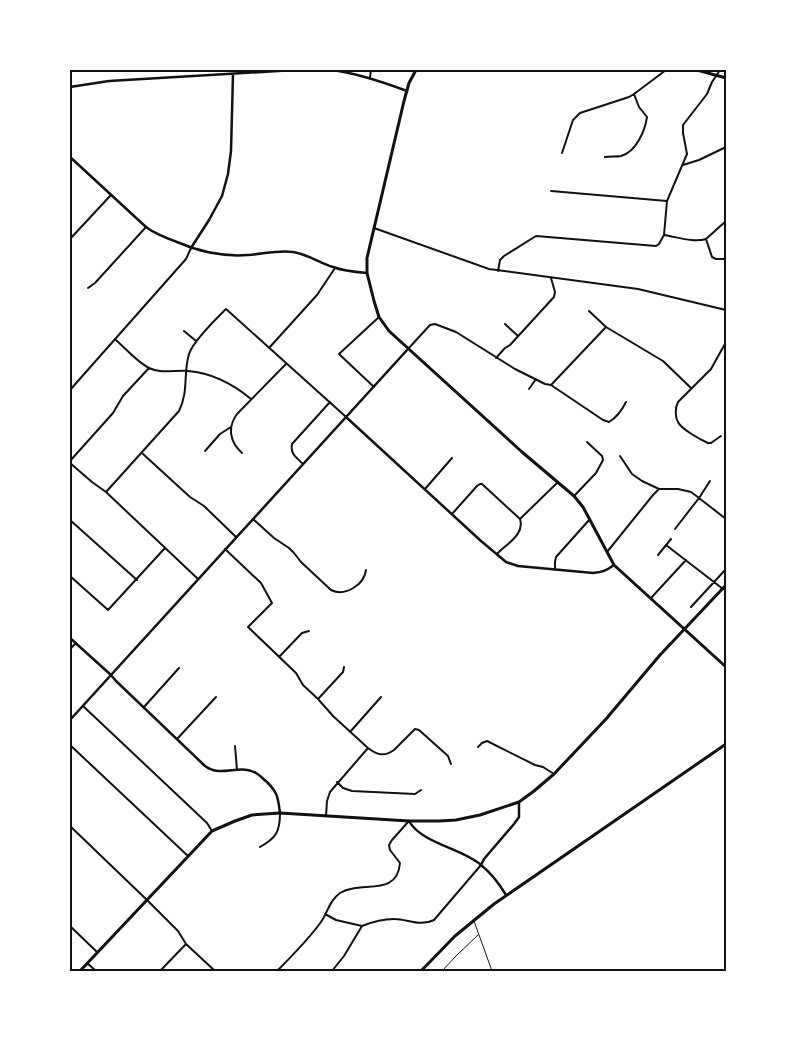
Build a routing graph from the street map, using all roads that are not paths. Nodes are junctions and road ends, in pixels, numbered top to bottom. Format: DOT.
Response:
graph roads {
  1 [pos="195,70"];
  2 [pos="294,70"];
  3 [pos="331,70"];
  4 [pos="371,70"];
  5 [pos="416,70"];
  6 [pos="666,70"];
  7 [pos="697,70"];
  8 [pos="720,70"];
  9 [pos="271,71"];
  10 [pos="346,71"];
  11 [pos="234,74"];
  12 [pos="716,74"];
  13 [pos="196,76"];
  14 [pos="370,78"];
  15 [pos="726,78"];
  16 [pos="70,87"];
  17 [pos="407,91"];
  18 [pos="634,94"];
  19 [pos="726,147"];
  20 [pos="562,153"];
  21 [pos="70,157"];
  22 [pos="605,157"];
  23 [pos="683,165"];
  24 [pos="551,191"];
  25 [pos="111,195"];
  26 [pos="667,201"];
  27 [pos="726,220"];
  28 [pos="146,227"];
  29 [pos="374,228"];
  30 [pos="664,235"];
  31 [pos="706,238"];
  32 [pos="70,239"];
  33 [pos="190,248"];
  34 [pos="726,259"];
  35 [pos="335,268"];
  36 [pos="498,271"];
  37 [pos="367,273"];
  38 [pos="551,278"];
  39 [pos="88,288"];
  40 [pos="726,310"];
  41 [pos="589,311"];
  42 [pos="379,317"];
  43 [pos="505,324"];
  44 [pos="606,327"];
  45 [pos="184,331"];
  46 [pos="518,336"];
  47 [pos="115,340"];
  48 [pos="196,341"];
  49 [pos="726,342"];
  50 [pos="269,348"];
  51 [pos="408,349"];
  52 [pos="496,358"];
  53 [pos="286,364"];
  54 [pos="149,368"];
  55 [pos="187,371"];
  56 [pos="536,379"];
  57 [pos="551,385"];
  58 [pos="374,387"];
  59 [pos="691,388"];
  60 [pos="529,389"];
  61 [pos="70,390"];
  62 [pos="251,399"];
  63 [pos="330,402"];
  64 [pos="626,402"];
  65 [pos="346,417"];
  66 [pos="231,428"];
  67 [pos="721,436"];
  68 [pos="587,442"];
  69 [pos="205,451"];
  70 [pos="142,453"];
  71 [pos="242,453"];
  72 [pos="620,456"];
  73 [pos="452,458"];
  74 [pos="70,462"];
  75 [pos="303,464"];
  76 [pos="710,481"];
  77 [pos="558,482"];
  78 [pos="425,489"];
  79 [pos="659,489"];
  80 [pos="106,492"];
  81 [pos="574,496"];
  82 [pos="700,498"];
  83 [pos="452,514"];
  84 [pos="253,519"];
  85 [pos="520,519"];
  86 [pos="590,519"];
  87 [pos="726,519"];
  88 [pos="70,520"];
  89 [pos="676,529"];
  90 [pos="236,537"];
  91 [pos="671,539"];
  92 [pos="666,545"];
  93 [pos="165,548"];
  94 [pos="225,549"];
  95 [pos="607,552"];
  96 [pos="497,554"];
  97 [pos="658,555"];
  98 [pos="686,560"];
  99 [pos="614,565"];
  100 [pos="726,569"];
  101 [pos="366,570"];
  102 [pos="555,570"];
  103 [pos="70,576"];
  104 [pos="198,579"];
  105 [pos="137,580"];
  106 [pos="714,581"];
  107 [pos="726,585"];
  108 [pos="723,589"];
  109 [pos="651,598"];
  110 [pos="691,607"];
  111 [pos="685,629"];
  112 [pos="310,630"];
  113 [pos="70,638"];
  114 [pos="76,643"];
  115 [pos="70,649"];
  116 [pos="279,657"];
  117 [pos="344,667"];
  118 [pos="726,667"];
  119 [pos="179,668"];
  120 [pos="111,675"];
  121 [pos="216,697"];
  122 [pos="381,697"];
  123 [pos="318,699"];
  124 [pos="83,706"];
  125 [pos="143,707"];
  126 [pos="70,720"];
  127 [pos="350,732"];
  128 [pos="177,739"];
  129 [pos="726,744"];
  130 [pos="70,745"];
  131 [pos="235,746"];
  132 [pos="478,747"];
  133 [pos="368,748"];
  134 [pos="451,764"];
  135 [pos="237,770"];
  136 [pos="554,774"];
  137 [pos="337,782"];
  138 [pos="421,790"];
  139 [pos="519,802"];
  140 [pos="280,813"];
  141 [pos="326,816"];
  142 [pos="408,822"];
  143 [pos="70,826"];
  144 [pos="212,832"];
  145 [pos="260,847"];
  146 [pos="188,856"];
  147 [pos="481,865"];
  148 [pos="506,896"];
  149 [pos="147,900"];
  150 [pos="325,914"];
  151 [pos="474,920"];
  152 [pos="70,926"];
  153 [pos="362,926"];
  154 [pos="479,934"];
  155 [pos="186,944"];
  156 [pos="97,952"];
  157 [pos="87,963"];
  158 [pos="80,971"];
  159 [pos="96,971"];
  160 [pos="160,971"];
  161 [pos="215,971"];
  162 [pos="276,971"];
  163 [pos="332,971"];
  164 [pos="421,971"];
  165 [pos="442,971"];
  166 [pos="492,971"];
  1 -- 13 [label="street"];
  2 -- 9 [label="street"];
  3 -- 10 [label="street"];
  4 -- 14 [label="street"];
  5 -- 17 [label="main road"];
  6 -- 18 [label="street"];
  7 -- 12 [label="main road"];
  8 -- 12 [label="street"];
  9 -- 11 [label="street"];
  10 -- 14 [label="street"];
  11 -- 13 [label="street"];
  11 -- 33 [label="street"];
  12 -- 15 [label="main road"];
  12 -- 23 [label="street"];
  13 -- 16 [label="street"];
  14 -- 17 [label="street"];
  17 -- 29 [label="main road"];
  18 -- 20 [label="street"];
  18 -- 22 [label="street"];
  19 -- 23 [label="street"];
  21 -- 25 [label="street"];
  23 -- 26 [label="street"];
  24 -- 26 [label="street"];
  25 -- 28 [label="street"];
  25 -- 32 [label="street"];
  26 -- 30 [label="street"];
  27 -- 31 [label="street"];
  28 -- 33 [label="street"];
  28 -- 39 [label="street"];
  29 -- 36 [label="street"];
  29 -- 37 [label="main road"];
  30 -- 31 [label="street"];
  30 -- 36 [label="street"];
  31 -- 34 [label="street"];
  33 -- 35 [label="street"];
  33 -- 47 [label="street"];
  35 -- 37 [label="street"];
  35 -- 50 [label="street"];
  36 -- 38 [label="street"];
  37 -- 42 [label="main road"];
  38 -- 40 [label="street"];
  38 -- 46 [label="street"];
  41 -- 44 [label="street"];
  42 -- 51 [label="main road"];
  42 -- 58 [label="street"];
  43 -- 46 [label="street"];
  44 -- 57 [label="street"];
  44 -- 59 [label="street"];
  45 -- 48 [label="street"];
  46 -- 52 [label="street"];
  47 -- 54 [label="street"];
  47 -- 61 [label="street"];
  48 -- 50 [label="street"];
  48 -- 55 [label="street"];
  49 -- 59 [label="street"];
  50 -- 53 [label="street"];
  51 -- 52 [label="street"];
  51 -- 58 [label="street"];
  51 -- 77 [label="main road"];
  52 -- 56 [label="street"];
  53 -- 62 [label="street"];
  53 -- 63 [label="street"];
  54 -- 55 [label="street"];
  54 -- 74 [label="street"];
  55 -- 62 [label="street"];
  55 -- 70 [label="street"];
  56 -- 57 [label="street"];
  56 -- 60 [label="street"];
  57 -- 64 [label="street"];
  58 -- 65 [label="street"];
  59 -- 67 [label="street"];
  62 -- 66 [label="street"];
  63 -- 65 [label="street"];
  63 -- 75 [label="street"];
  65 -- 75 [label="street"];
  65 -- 78 [label="street"];
  66 -- 69 [label="street"];
  66 -- 71 [label="street"];
  68 -- 81 [label="street"];
  70 -- 80 [label="street"];
  70 -- 90 [label="street"];
  72 -- 79 [label="street"];
  73 -- 78 [label="street"];
  74 -- 80 [label="street"];
  75 -- 84 [label="street"];
  76 -- 82 [label="street"];
  77 -- 81 [label="main road"];
  77 -- 85 [label="street"];
  78 -- 83 [label="street"];
  79 -- 82 [label="street"];
  79 -- 95 [label="street"];
  80 -- 93 [label="street"];
  81 -- 86 [label="main road"];
  82 -- 87 [label="street"];
  82 -- 89 [label="street"];
  83 -- 85 [label="street"];
  83 -- 96 [label="street"];
  84 -- 90 [label="street"];
  84 -- 101 [label="street"];
  85 -- 96 [label="street"];
  86 -- 95 [label="main road"];
  86 -- 102 [label="street"];
  88 -- 105 [label="street"];
  90 -- 94 [label="street"];
  91 -- 92 [label="street"];
  92 -- 97 [label="street"];
  92 -- 98 [label="street"];
  93 -- 104 [label="street"];
  93 -- 105 [label="street"];
  94 -- 104 [label="street"];
  94 -- 116 [label="street"];
  95 -- 99 [label="main road"];
  96 -- 102 [label="street"];
  98 -- 106 [label="street"];
  98 -- 109 [label="street"];
  99 -- 102 [label="street"];
  99 -- 109 [label="main road"];
  100 -- 106 [label="street"];
  103 -- 105 [label="street"];
  104 -- 120 [label="street"];
  106 -- 108 [label="street"];
  106 -- 110 [label="street"];
  107 -- 108 [label="main road"];
  108 -- 111 [label="main road"];
  109 -- 111 [label="main road"];
  111 -- 118 [label="main road"];
  111 -- 136 [label="main road"];
  112 -- 116 [label="street"];
  113 -- 114 [label="street"];
  114 -- 115 [label="street"];
  114 -- 120 [label="street"];
  116 -- 123 [label="street"];
  117 -- 123 [label="street"];
  119 -- 125 [label="street"];
  120 -- 124 [label="street"];
  120 -- 125 [label="street"];
  121 -- 128 [label="street"];
  122 -- 127 [label="street"];
  123 -- 127 [label="street"];
  124 -- 126 [label="street"];
  124 -- 144 [label="street"];
  125 -- 128 [label="street"];
  127 -- 133 [label="street"];
  128 -- 135 [label="street"];
  129 -- 148 [label="main road"];
  130 -- 146 [label="street"];
  131 -- 135 [label="street"];
  132 -- 136 [label="street"];
  133 -- 134 [label="street"];
  133 -- 137 [label="street"];
  135 -- 140 [label="street"];
  136 -- 139 [label="main road"];
  137 -- 138 [label="street"];
  137 -- 141 [label="street"];
  139 -- 142 [label="main road"];
  139 -- 147 [label="street"];
  140 -- 141 [label="main road"];
  140 -- 144 [label="main road"];
  140 -- 145 [label="street"];
  141 -- 142 [label="main road"];
  142 -- 147 [label="street"];
  142 -- 150 [label="street"];
  143 -- 149 [label="street"];
  144 -- 146 [label="main road"];
  146 -- 149 [label="main road"];
  147 -- 148 [label="street"];
  147 -- 153 [label="street"];
  148 -- 151 [label="main road"];
  149 -- 155 [label="street"];
  149 -- 156 [label="main road"];
  150 -- 153 [label="street"];
  150 -- 162 [label="street"];
  151 -- 154 [label="lane"];
  151 -- 164 [label="main road"];
  152 -- 156 [label="street"];
  153 -- 163 [label="street"];
  154 -- 165 [label="lane"];
  154 -- 166 [label="lane"];
  155 -- 160 [label="street"];
  155 -- 161 [label="street"];
  156 -- 157 [label="main road"];
  157 -- 158 [label="main road"];
  157 -- 159 [label="street"];
}
